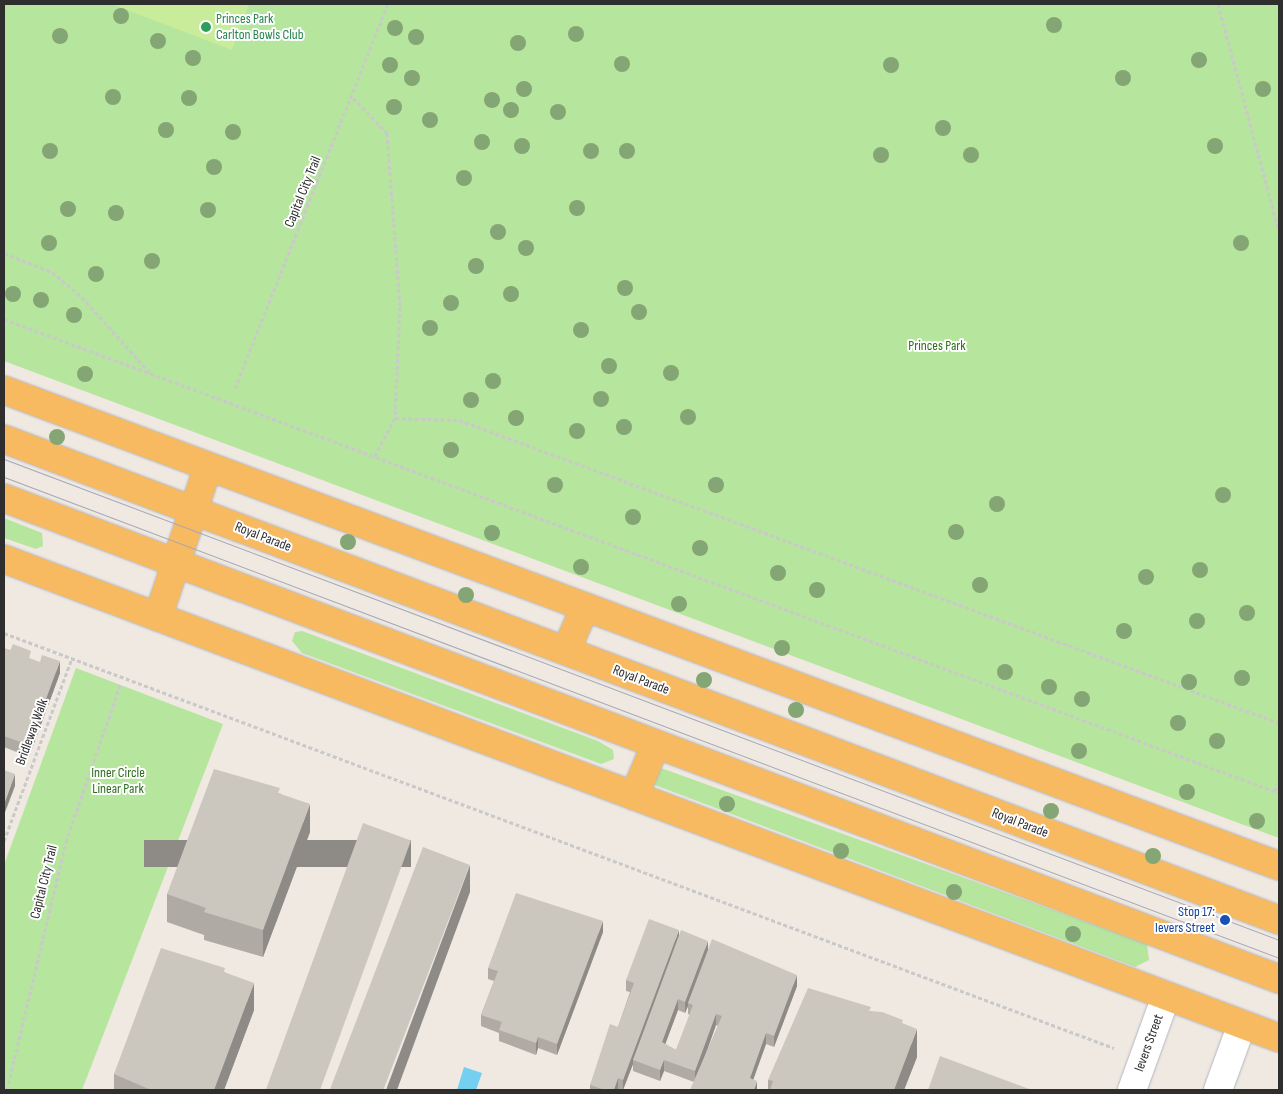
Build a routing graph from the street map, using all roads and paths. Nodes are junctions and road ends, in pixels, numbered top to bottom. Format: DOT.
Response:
graph roads {
  1 [pos="388,4"];
  2 [pos="1218,4"];
  3 [pos="353,98"];
  4 [pos="1279,232"];
  5 [pos="4,253"];
  6 [pos="4,319"];
  7 [pos="153,376"];
  8 [pos="235,388"];
  9 [pos="4,390"];
  10 [pos="395,418"];
  11 [pos="4,439"];
  12 [pos="374,457"];
  13 [pos="208,467"];
  14 [pos="4,498"];
  15 [pos="194,511"];
  16 [pos="4,559"];
  17 [pos="176,563"];
  18 [pos="584,607"];
  19 [pos="158,617"];
  20 [pos="4,633"];
  21 [pos="566,652"];
  22 [pos="72,658"];
  23 [pos="120,685"];
  24 [pos="1279,723"];
  25 [pos="656,744"];
  26 [pos="1279,781"];
  27 [pos="1277,792"];
  28 [pos="634,796"];
  29 [pos="4,840"];
  30 [pos="1279,866"];
  31 [pos="1279,920"];
  32 [pos="1279,979"];
  33 [pos="1166,996"];
  34 [pos="1242,1024"];
  35 [pos="1279,1038"];
  36 [pos="1120,1050"];
  37 [pos="7,1090"];
  38 [pos="1132,1090"];
  39 [pos="1218,1090"];
  1 -- 3 [label="path, Capital City Trail"];
  2 -- 4 [label="path"];
  3 -- 8 [label="path, Capital City Trail"];
  3 -- 10 [label="path"];
  5 -- 7 [label="path"];
  6 -- 7 [label="path"];
  7 -- 12 [label="path"];
  9 -- 13 [label="highway"];
  10 -- 12 [label="path"];
  10 -- 24 [label="path"];
  11 -- 15 [label="highway, Royal Parade"];
  12 -- 27 [label="path"];
  13 -- 15 [label="highway"];
  13 -- 18 [label="highway"];
  14 -- 17 [label="highway"];
  15 -- 17 [label="highway"];
  15 -- 21 [label="highway, Royal Parade"];
  16 -- 19 [label="highway"];
  17 -- 19 [label="highway"];
  17 -- 25 [label="highway"];
  18 -- 21 [label="highway"];
  18 -- 30 [label="highway"];
  19 -- 28 [label="highway"];
  20 -- 22 [label="path"];
  21 -- 31 [label="highway, Royal Parade"];
  22 -- 29 [label="path, Bridleway Walk"];
  22 -- 36 [label="path"];
  23 -- 37 [label="path, Capital City Trail"];
  25 -- 28 [label="highway"];
  25 -- 32 [label="highway"];
  26 -- 27 [label="path"];
  28 -- 33 [label="highway"];
  33 -- 34 [label="highway"];
  33 -- 38 [label="street, Ievers Street"];
  34 -- 35 [label="highway"];
  34 -- 39 [label="street"];
}
